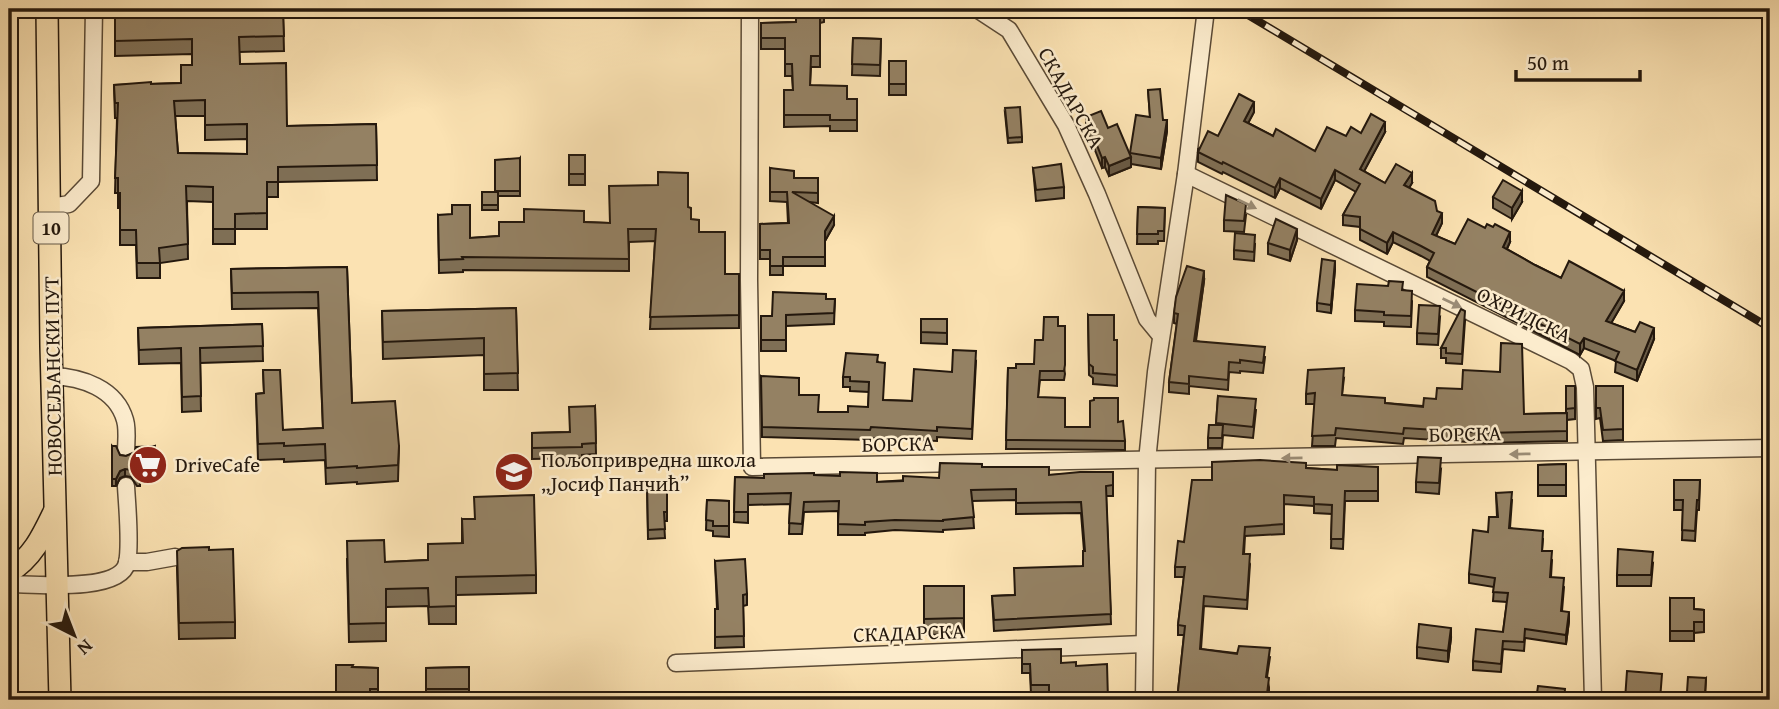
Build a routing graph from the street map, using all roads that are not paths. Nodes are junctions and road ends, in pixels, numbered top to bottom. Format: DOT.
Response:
graph roads {
  1 [pos="47,9"];
  2 [pos="94,9"];
  3 [pos="751,9"];
  4 [pos="977,9"];
  5 [pos="1206,9"];
  6 [pos="1186,174"];
  7 [pos="51,207"];
  8 [pos="1161,337"];
  9 [pos="52,376"];
  10 [pos="1770,448"];
  11 [pos="126,453"];
  12 [pos="1588,453"];
  13 [pos="1147,461"];
  14 [pos="127,486"];
  15 [pos="56,507"];
  16 [pos="174,556"];
  17 [pos="127,562"];
  18 [pos="9,572"];
  19 [pos="9,584"];
  20 [pos="58,584"];
  21 [pos="1144,644"];
  22 [pos="676,663"];
  23 [pos="60,700"];
  24 [pos="1144,700"];
  25 [pos="1593,700"];
  1 -- 7 [label="main road, НОВОСЕЉАНСКИ ПУТ / 10"];
  2 -- 7 [label="street"];
  3 -- 13 [label="street, БОРСКА"];
  4 -- 8 [label="street, СКАДАРСКА"];
  5 -- 6 [label="street"];
  6 -- 8 [label="street"];
  6 -- 12 [label="street, ОХРИДСКА, one-way"];
  7 -- 9 [label="main road, НОВОСЕЉАНСКИ ПУТ / 10"];
  8 -- 13 [label="street"];
  9 -- 11 [label="street"];
  9 -- 15 [label="main road, НОВОСЕЉАНСКИ ПУТ / 10"];
  10 -- 12 [label="street, БОРСКА"];
  12 -- 13 [label="street, БОРСКА, one-way"];
  12 -- 25 [label="street, ОХРИДСКА"];
  13 -- 21 [label="street"];
  14 -- 17 [label="street"];
  15 -- 18 [label="main road"];
  15 -- 20 [label="main road, НОВОСЕЉАНСКИ ПУТ / 10"];
  16 -- 17 [label="street"];
  17 -- 20 [label="street"];
  19 -- 20 [label="street"];
  20 -- 23 [label="main road, НОВОСЕЉАНСКИ ПУТ / 10"];
  21 -- 22 [label="street, СКАДАРСКА"];
  21 -- 24 [label="street"];
}
